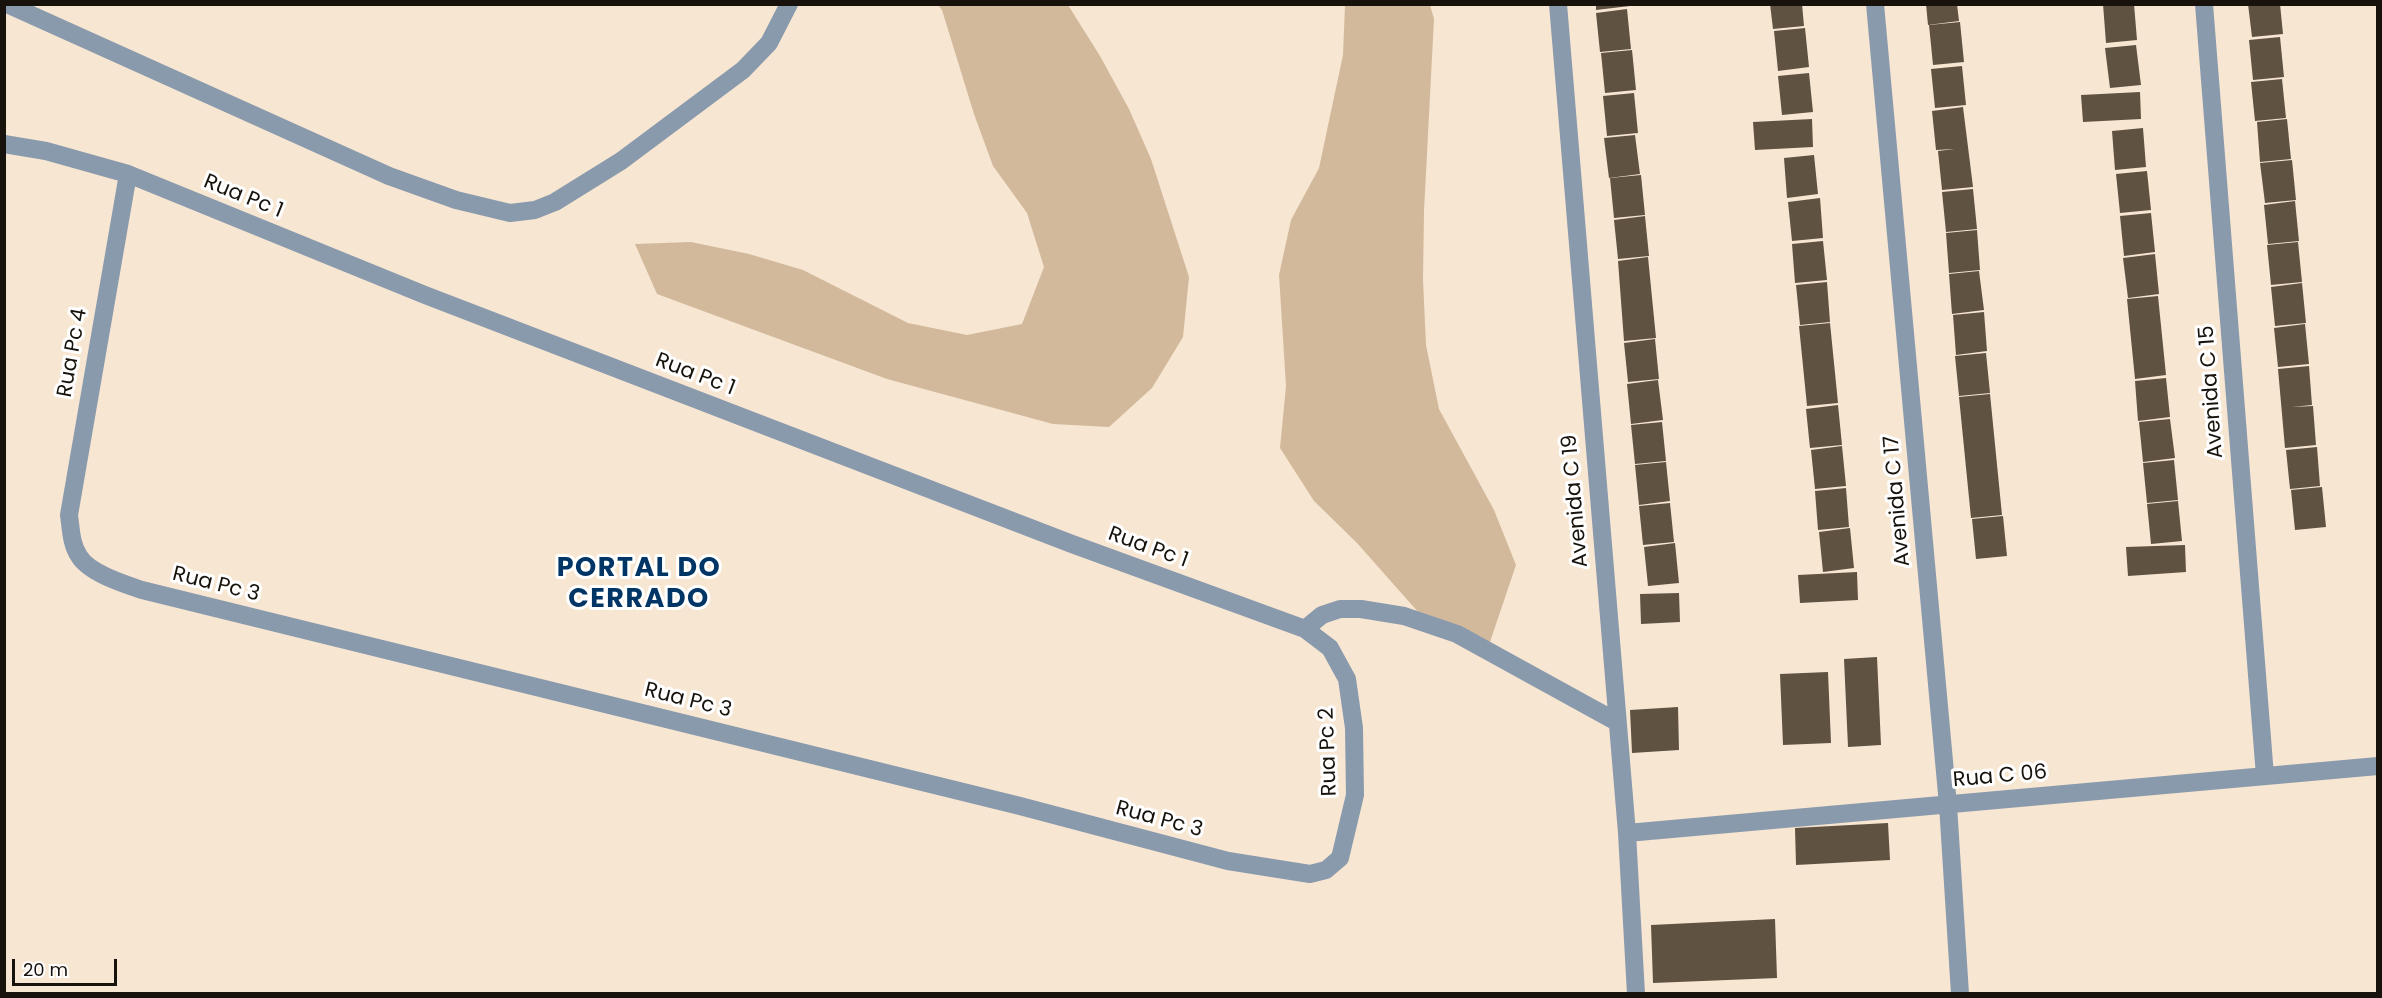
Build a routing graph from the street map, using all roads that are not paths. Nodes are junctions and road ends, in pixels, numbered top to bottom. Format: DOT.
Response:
graph roads {
  1 [pos="7,4"];
  2 [pos="789,4"];
  3 [pos="1558,4"];
  4 [pos="1875,4"];
  5 [pos="2204,4"];
  6 [pos="4,144"];
  7 [pos="128,174"];
  8 [pos="72,540"];
  9 [pos="1305,629"];
  10 [pos="1347,679"];
  11 [pos="1617,722"];
  12 [pos="2378,766"];
  13 [pos="2265,776"];
  14 [pos="1948,805"];
  15 [pos="1627,833"];
  16 [pos="1310,874"];
  17 [pos="1636,993"];
  18 [pos="1960,993"];
  1 -- 2 [label="street"];
  3 -- 11 [label="street, Avenida C 19"];
  4 -- 14 [label="street, Avenida C 17"];
  5 -- 13 [label="street, Avenida C 15"];
  6 -- 7 [label="street, Rua Pc 1"];
  7 -- 8 [label="street, Rua Pc 4"];
  7 -- 9 [label="street, Rua Pc 1"];
  8 -- 16 [label="street, Rua Pc 3"];
  9 -- 10 [label="street, Rua Pc 1"];
  9 -- 11 [label="street"];
  10 -- 16 [label="street, Rua Pc 2"];
  11 -- 15 [label="street, Avenida C 19"];
  12 -- 13 [label="street, Rua C 06"];
  13 -- 14 [label="street, Rua C 06"];
  14 -- 15 [label="street, Rua C 06"];
  14 -- 18 [label="street, Avenida C 17"];
  15 -- 17 [label="street, Avenida C 19"];
}
